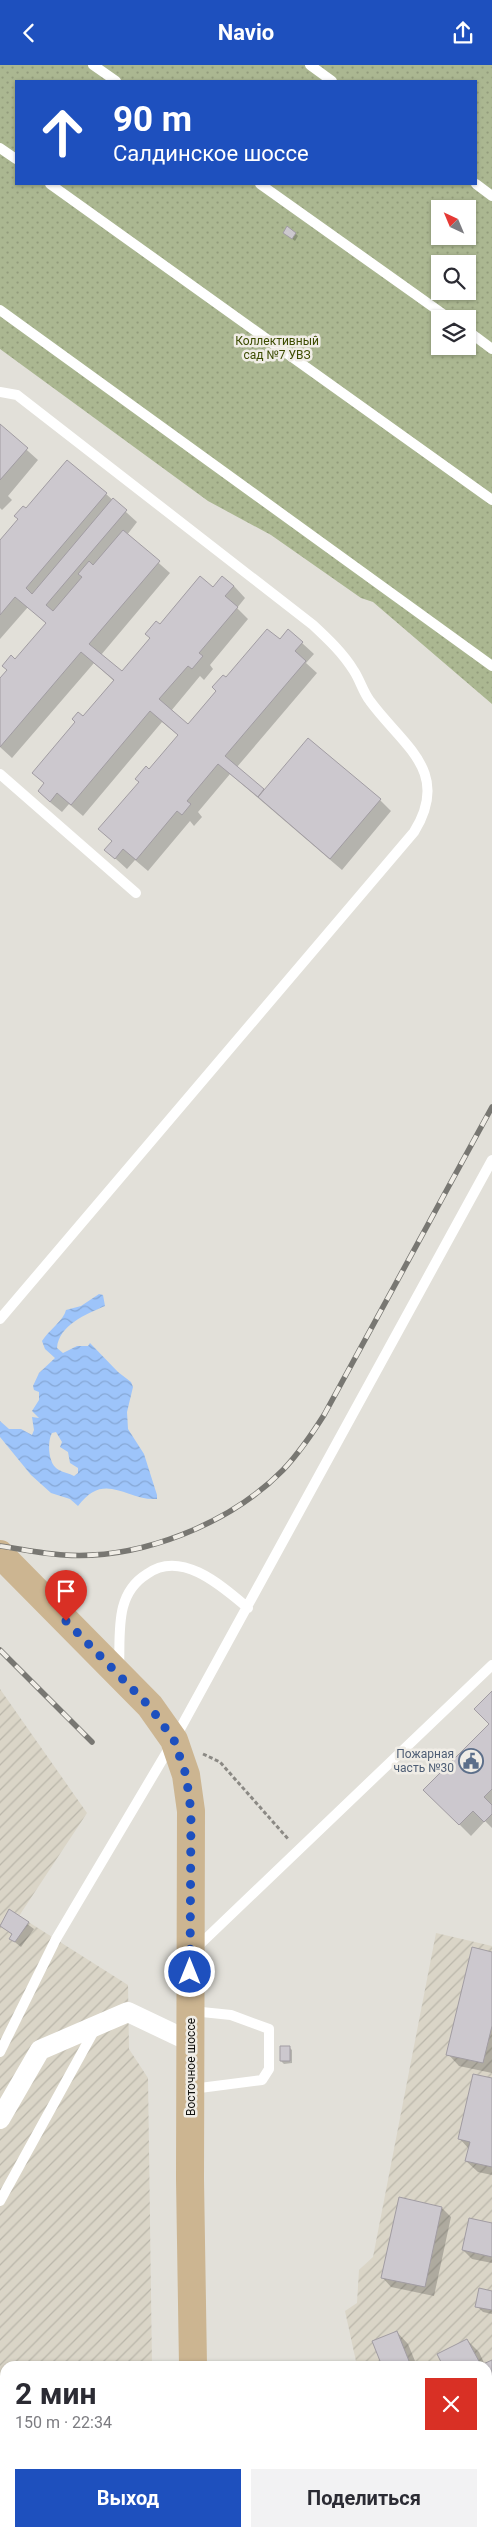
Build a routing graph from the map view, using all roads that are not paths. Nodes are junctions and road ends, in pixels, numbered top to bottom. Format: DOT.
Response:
graph roads {
  1 [pos="93,65"];
  2 [pos="310,65"];
  3 [pos="115,80"];
  4 [pos="331,80"];
  5 [pos="0,148"];
  6 [pos="15,158"];
  7 [pos="51,185"];
  8 [pos="261,185"];
  9 [pos="477,185"];
  10 [pos="492,196"];
  11 [pos="0,310"];
  12 [pos="437,310"];
  13 [pos="476,337"];
  14 [pos="492,349"];
  15 [pos="0,391"];
  16 [pos="492,501"];
  17 [pos="492,666"];
  18 [pos="0,774"];
  19 [pos="136,893"];
  20 [pos="492,1160"];
  21 [pos="0,1319"];
  22 [pos="0,1555"];
  23 [pos="248,1608"];
  24 [pos="492,1665"];
  25 [pos="118,1674"];
  26 [pos="174,1740"];
  27 [pos="190,1953"];
  28 [pos="191,2011"];
  29 [pos="95,2027"];
  30 [pos="190,2042"];
  31 [pos="0,2052"];
  32 [pos="192,2089"];
  33 [pos="0,2119"];
  34 [pos="0,2201"];
  35 [pos="193,2361"];
  1 -- 3 [label="lane"];
  2 -- 4 [label="lane"];
  5 -- 6 [label="lane"];
  7 -- 16 [label="lane"];
  8 -- 12 [label="lane"];
  9 -- 10 [label="lane"];
  11 -- 17 [label="lane"];
  13 -- 14 [label="lane"];
  15 -- 21 [label="lane"];
  18 -- 19 [label="lane"];
  20 -- 23 [label="lane"];
  22 -- 25 [label="main road, Восточное шоссе"];
  23 -- 25 [label="lane"];
  23 -- 26 [label="lane"];
  24 -- 27 [label="lane"];
  25 -- 26 [label="main road, Восточное шоссе"];
  26 -- 27 [label="main road, Восточное шоссе"];
  26 -- 31 [label="lane"];
  27 -- 28 [label="main road, Восточное шоссе"];
  28 -- 30 [label="main road, Восточное шоссе"];
  28 -- 32 [label="lane"];
  29 -- 30 [label="street"];
  29 -- 33 [label="street"];
  29 -- 34 [label="lane"];
  30 -- 32 [label="main road, Восточное шоссе"];
  32 -- 35 [label="main road, Восточное шоссе"];
}
